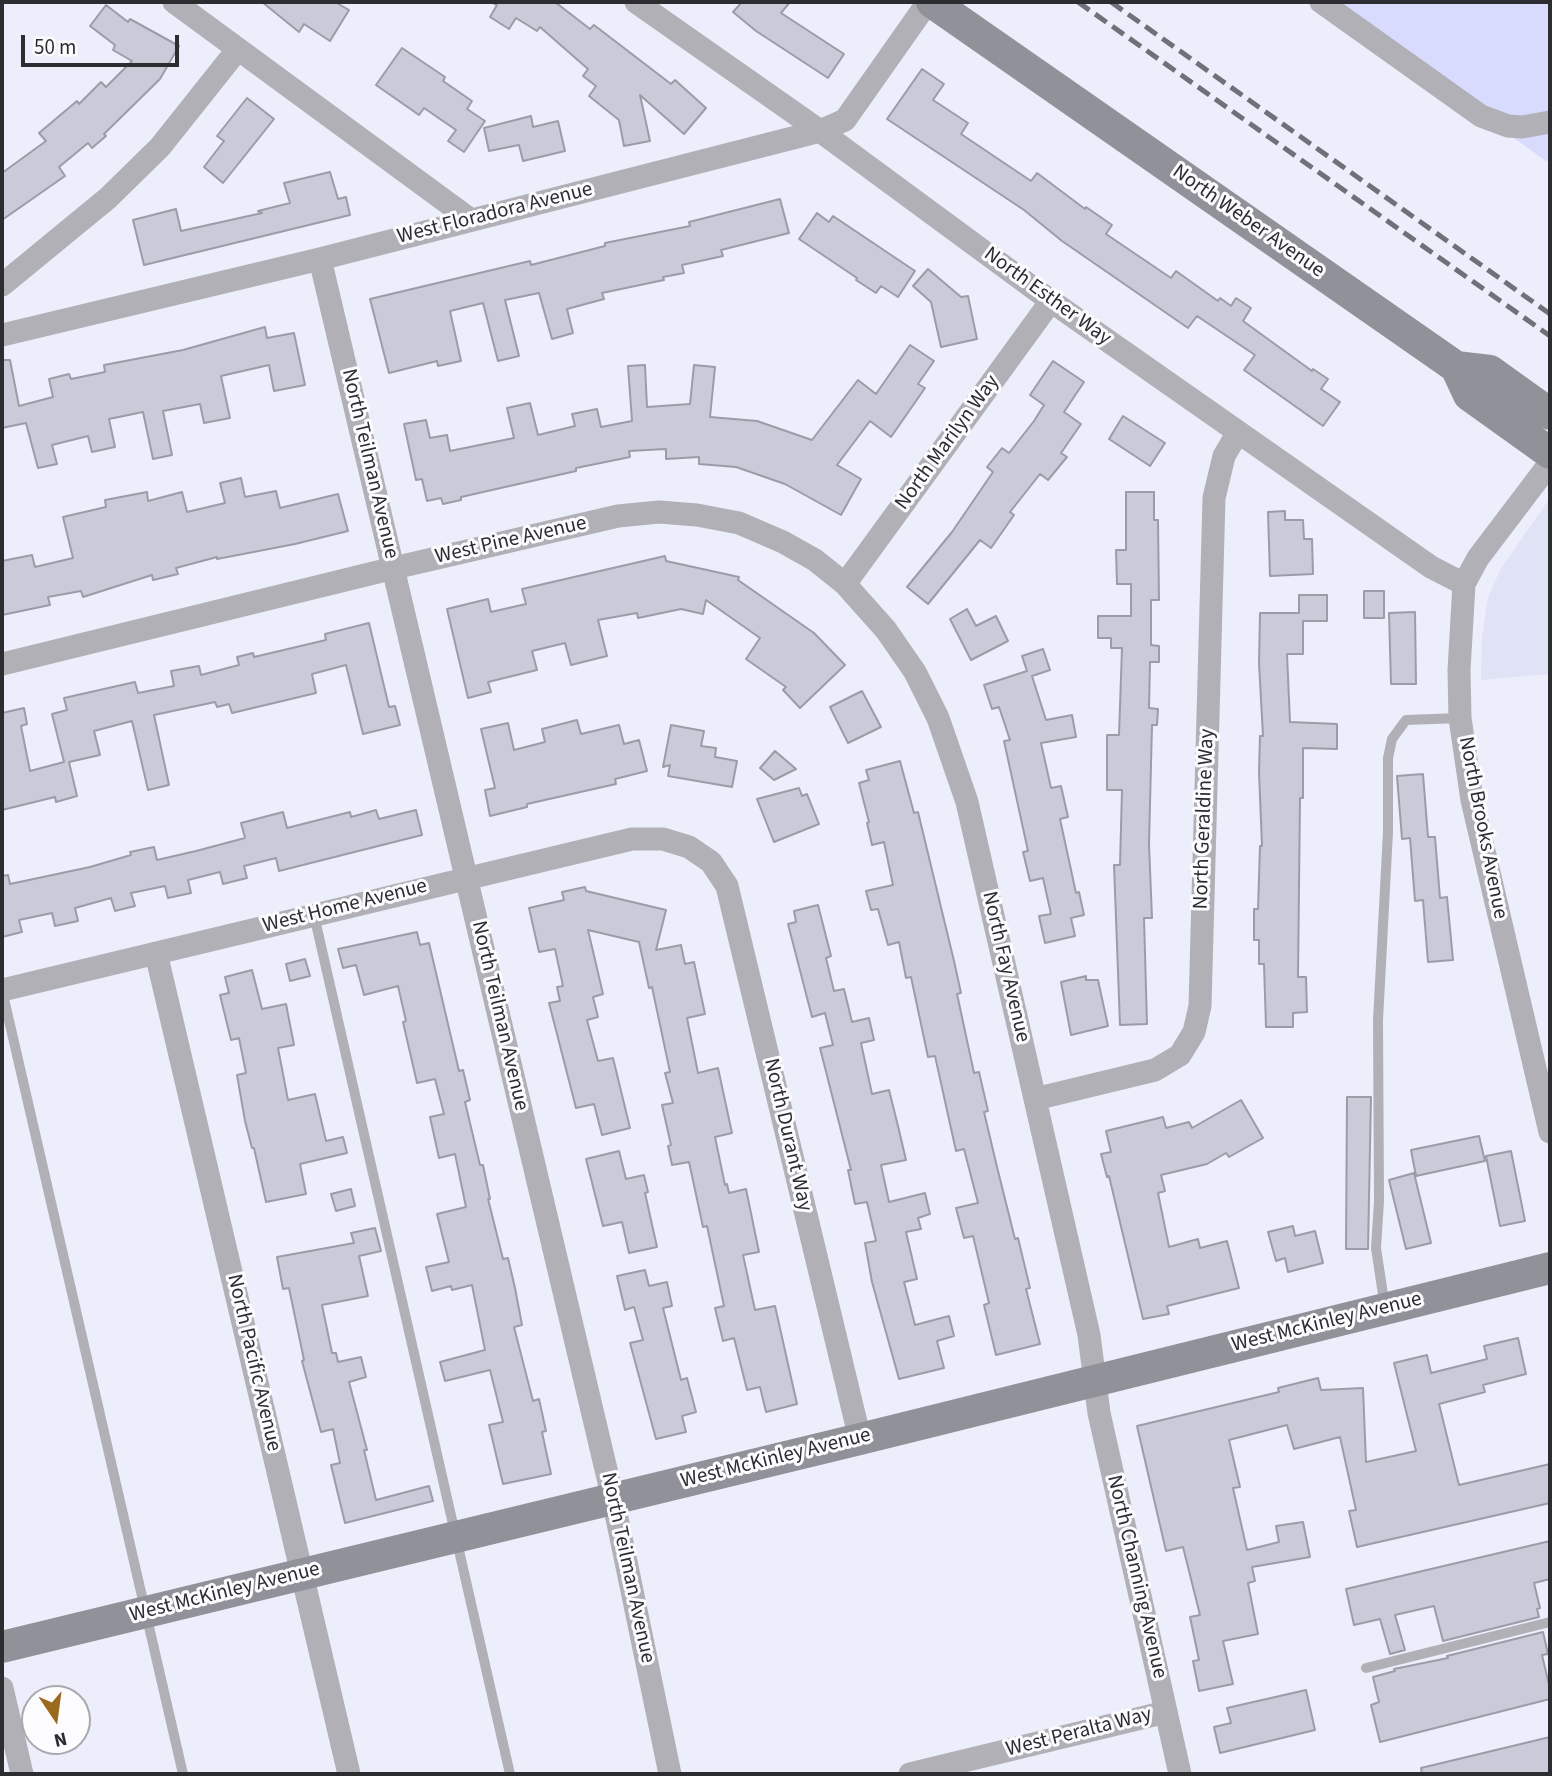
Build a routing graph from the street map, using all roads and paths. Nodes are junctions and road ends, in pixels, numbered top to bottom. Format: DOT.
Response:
graph roads {
  1 [pos="174,2"];
  2 [pos="636,2"];
  3 [pos="930,2"];
  4 [pos="1321,2"];
  5 [pos="239,49"];
  6 [pos="1550,122"];
  7 [pos="820,131"];
  8 [pos="471,219"];
  9 [pos="320,259"];
  10 [pos="2,285"];
  11 [pos="1051,301"];
  12 [pos="2,335"];
  13 [pos="1456,367"];
  14 [pos="1550,414"];
  15 [pos="1238,432"];
  16 [pos="1550,453"];
  17 [pos="1550,463"];
  18 [pos="394,568"];
  19 [pos="845,584"];
  20 [pos="1464,584"];
  21 [pos="2,664"];
  22 [pos="1460,718"];
  23 [pos="689,846"];
  24 [pos="466,877"];
  25 [pos="314,915"];
  26 [pos="156,953"];
  27 [pos="2,990"];
  28 [pos="1035,1099"];
  29 [pos="1550,1132"];
  30 [pos="1550,1268"];
  31 [pos="1386,1308"];
  32 [pos="1095,1380"];
  33 [pos="860,1439"];
  34 [pos="613,1499"];
  35 [pos="455,1537"];
  36 [pos="303,1574"];
  37 [pos="146,1612"];
  38 [pos="1550,1622"];
  39 [pos="2,1647"];
  40 [pos="1366,1668"];
  41 [pos="2,1688"];
  42 [pos="1166,1712"];
  43 [pos="22,1774"];
  44 [pos="183,1774"];
  45 [pos="349,1774"];
  46 [pos="510,1774"];
  47 [pos="670,1774"];
  48 [pos="910,1774"];
  49 [pos="1181,1774"];
  1 -- 5 [label="street"];
  2 -- 7 [label="street, North Esther Way"];
  3 -- 7 [label="street, West Floradora Avenue"];
  3 -- 13 [label="main road, North Weber Avenue"];
  4 -- 6 [label="street"];
  5 -- 8 [label="street"];
  5 -- 10 [label="street"];
  7 -- 8 [label="street, West Floradora Avenue"];
  7 -- 11 [label="street, North Esther Way"];
  8 -- 9 [label="street, West Floradora Avenue"];
  9 -- 12 [label="street, West Floradora Avenue"];
  9 -- 18 [label="street, North Teilman Avenue"];
  11 -- 15 [label="street, North Esther Way"];
  11 -- 19 [label="street, North Marilyn Way"];
  13 -- 14 [label="main road"];
  13 -- 16 [label="main road, North Weber Avenue"];
  15 -- 20 [label="street, North Esther Way"];
  15 -- 28 [label="street, North Geraldine Way"];
  17 -- 20 [label="street, North Brooks Avenue"];
  18 -- 19 [label="street, West Pine Avenue"];
  18 -- 21 [label="street, West Pine Avenue"];
  18 -- 24 [label="street, North Teilman Avenue"];
  19 -- 28 [label="street, North Fay Avenue"];
  20 -- 22 [label="street, North Brooks Avenue"];
  22 -- 29 [label="street, North Brooks Avenue"];
  22 -- 31 [label="lane"];
  23 -- 24 [label="street, West Home Avenue"];
  23 -- 33 [label="street, North Durant Way"];
  24 -- 25 [label="street, West Home Avenue"];
  24 -- 34 [label="street, North Teilman Avenue"];
  25 -- 26 [label="street, West Home Avenue"];
  25 -- 35 [label="lane"];
  26 -- 27 [label="street, West Home Avenue"];
  26 -- 36 [label="street, North Pacific Avenue"];
  27 -- 37 [label="lane"];
  28 -- 32 [label="street, North Fay Avenue"];
  30 -- 31 [label="main road, West McKinley Avenue"];
  31 -- 32 [label="main road, West McKinley Avenue"];
  32 -- 33 [label="main road, West McKinley Avenue"];
  32 -- 42 [label="street, North Channing Avenue"];
  33 -- 34 [label="main road, West McKinley Avenue"];
  34 -- 35 [label="main road, West McKinley Avenue"];
  34 -- 47 [label="street, North Teilman Avenue"];
  35 -- 36 [label="main road, West McKinley Avenue"];
  35 -- 46 [label="lane"];
  36 -- 37 [label="main road, West McKinley Avenue"];
  36 -- 45 [label="street, North Pacific Avenue"];
  37 -- 39 [label="main road, West McKinley Avenue"];
  37 -- 44 [label="lane"];
  38 -- 40 [label="lane"];
  41 -- 43 [label="street"];
  42 -- 48 [label="street, West Peralta Way"];
  42 -- 49 [label="street, North Channing Avenue"];
}
